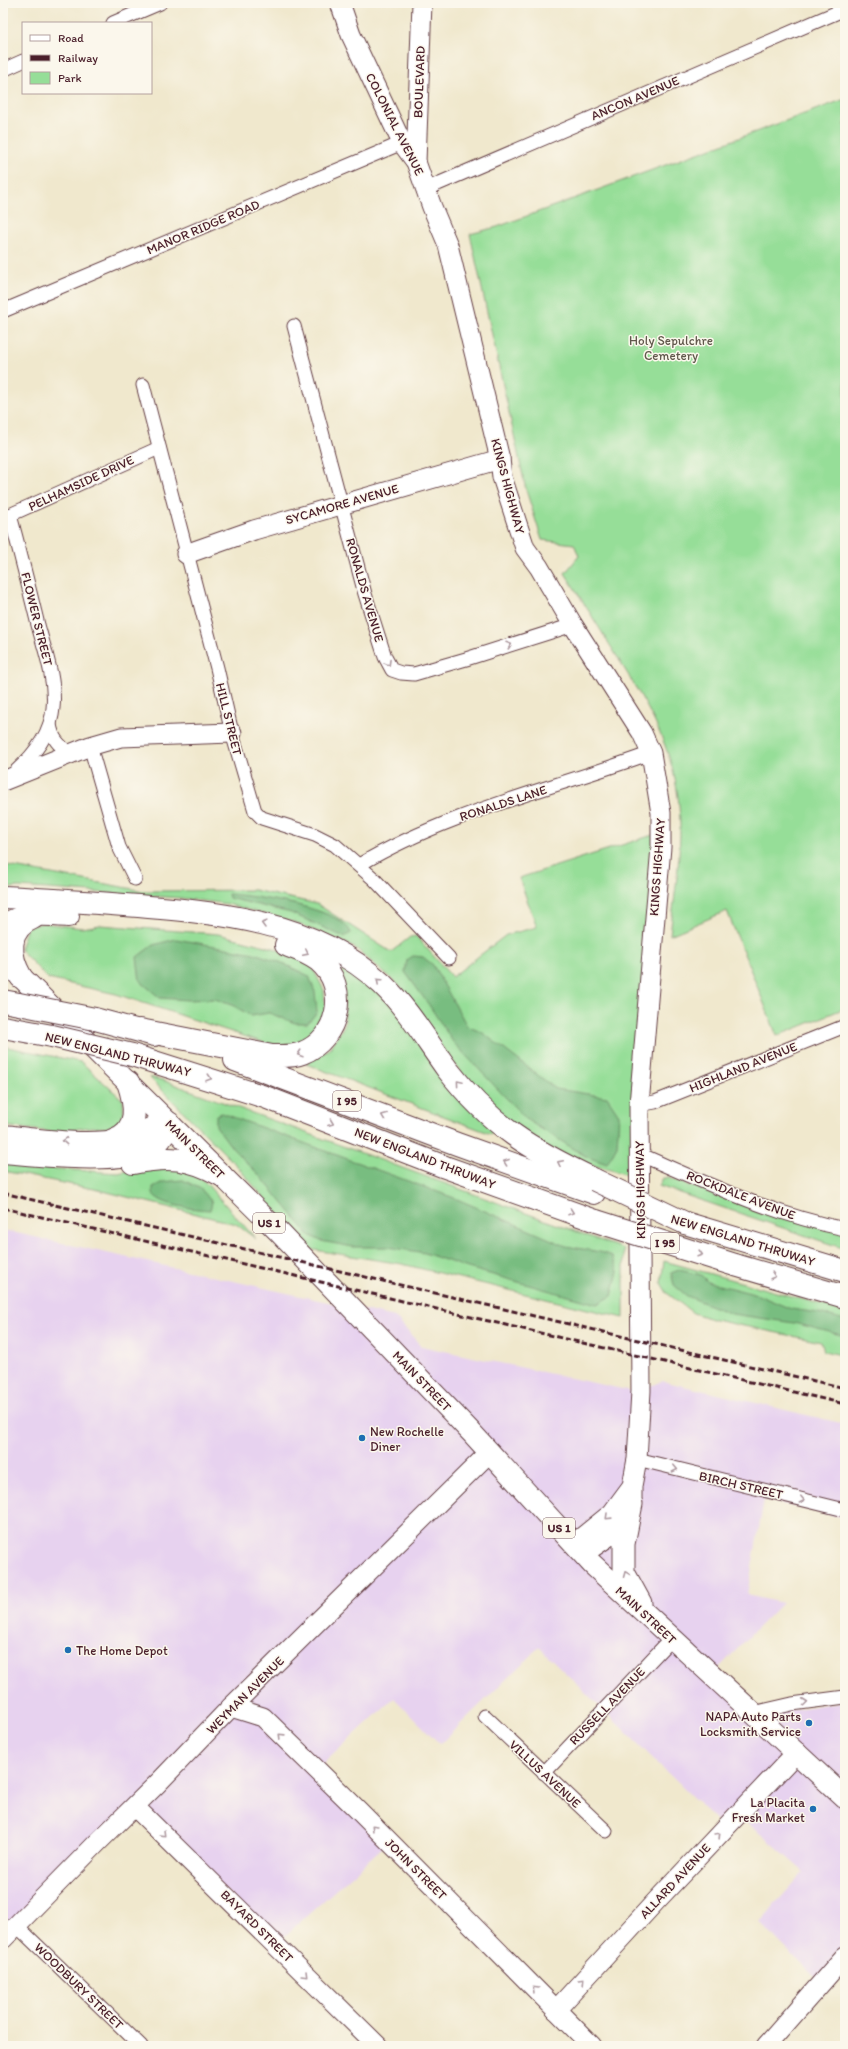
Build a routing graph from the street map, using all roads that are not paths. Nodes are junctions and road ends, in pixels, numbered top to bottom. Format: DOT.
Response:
graph roads {
  1 [pos="160,3"];
  2 [pos="340,3"];
  3 [pos="422,3"];
  4 [pos="845,9"];
  5 [pos="115,22"];
  6 [pos="22,61"];
  7 [pos="3,70"];
  8 [pos="402,143"];
  9 [pos="416,162"];
  10 [pos="426,189"];
  11 [pos="448,245"];
  12 [pos="3,311"];
  13 [pos="294,326"];
  14 [pos="143,385"];
  15 [pos="159,448"];
  16 [pos="500,459"];
  17 [pos="340,505"];
  18 [pos="7,517"];
  19 [pos="186,554"];
  20 [pos="573,624"];
  21 [pos="50,724"];
  22 [pos="232,733"];
  23 [pos="90,746"];
  24 [pos="651,753"];
  25 [pos="70,754"];
  26 [pos="5,781"];
  27 [pos="359,865"];
  28 [pos="135,879"];
  29 [pos="3,897"];
  30 [pos="31,899"];
  31 [pos="3,904"];
  32 [pos="48,915"];
  33 [pos="3,926"];
  34 [pos="449,958"];
  35 [pos="3,959"];
  36 [pos="21,977"];
  37 [pos="11,1003"];
  38 [pos="845,1026"];
  39 [pos="3,1027"];
  40 [pos="140,1030"];
  41 [pos="46,1035"];
  42 [pos="3,1038"];
  43 [pos="128,1082"];
  44 [pos="639,1105"];
  45 [pos="169,1123"];
  46 [pos="3,1136"];
  47 [pos="104,1142"];
  48 [pos="3,1152"];
  49 [pos="639,1154"];
  50 [pos="44,1155"];
  51 [pos="221,1175"];
  52 [pos="595,1186"];
  53 [pos="845,1229"];
  54 [pos="845,1271"];
  55 [pos="845,1297"];
  56 [pos="490,1452"];
  57 [pos="638,1459"];
  58 [pos="632,1495"];
  59 [pos="845,1510"];
  60 [pos="577,1547"];
  61 [pos="651,1621"];
  62 [pos="671,1639"];
  63 [pos="845,1697"];
  64 [pos="231,1707"];
  65 [pos="753,1713"];
  66 [pos="485,1716"];
  67 [pos="797,1752"];
  68 [pos="544,1772"];
  69 [pos="845,1798"];
  70 [pos="135,1807"];
  71 [pos="606,1831"];
  72 [pos="17,1926"];
  73 [pos="3,1940"];
  74 [pos="845,1956"];
  75 [pos="556,2010"];
  76 [pos="142,2046"];
  77 [pos="378,2046"];
  78 [pos="592,2046"];
  79 [pos="766,2046"];
  1 -- 5 [label="street"];
  2 -- 8 [label="street, COLONIAL AVENUE"];
  3 -- 9 [label="street, BOULEVARD"];
  4 -- 10 [label="street, ANCON AVENUE"];
  6 -- 7 [label="street"];
  8 -- 9 [label="street, COLONIAL AVENUE"];
  8 -- 12 [label="street, MANOR RIDGE ROAD"];
  9 -- 10 [label="street, COLONIAL AVENUE"];
  10 -- 11 [label="street, COLONIAL AVENUE"];
  11 -- 16 [label="street, KINGS HIGHWAY"];
  13 -- 17 [label="street, RONALDS AVENUE"];
  14 -- 15 [label="street, HILL STREET"];
  15 -- 18 [label="street, PELHAMSIDE DRIVE"];
  15 -- 19 [label="street, HILL STREET"];
  16 -- 17 [label="street, SYCAMORE AVENUE"];
  16 -- 20 [label="street, KINGS HIGHWAY"];
  17 -- 19 [label="street, SYCAMORE AVENUE"];
  17 -- 20 [label="street, RONALDS AVENUE, one-way"];
  18 -- 21 [label="street, FLOWER STREET"];
  19 -- 22 [label="street, HILL STREET"];
  20 -- 24 [label="street, KINGS HIGHWAY"];
  21 -- 25 [label="street, FLOWER STREET"];
  21 -- 26 [label="street, FLOWER STREET"];
  22 -- 23 [label="street"];
  22 -- 27 [label="street, HILL STREET"];
  23 -- 25 [label="street"];
  23 -- 28 [label="street"];
  24 -- 27 [label="street, RONALDS LANE"];
  24 -- 44 [label="street, KINGS HIGHWAY"];
  25 -- 26 [label="street"];
  27 -- 34 [label="street, HILL STREET"];
  29 -- 30 [label="highway"];
  30 -- 31 [label="highway"];
  52 -- 30 [label="highway, one-way"];
  32 -- 33 [label="highway"];
  32 -- 36 [label="highway"];
  32 -- 40 [label="highway, one-way"];
  35 -- 36 [label="main road, MAIN STREET / US 1"];
  36 -- 43 [label="main road, MAIN STREET / US 1"];
  37 -- 40 [label="highway, NEW ENGLAND THRUWAY / I 95, bridge"];
  38 -- 44 [label="street, HIGHLAND AVENUE"];
  39 -- 41 [label="highway, NEW ENGLAND THRUWAY / I 95"];
  52 -- 40 [label="highway, NEW ENGLAND THRUWAY / I 95, one-way"];
  41 -- 42 [label="highway"];
  41 -- 55 [label="highway, NEW ENGLAND THRUWAY / I 95, one-way, bridge"];
  43 -- 45 [label="main road, MAIN STREET / US 1"];
  43 -- 47 [label="highway"];
  44 -- 49 [label="street, KINGS HIGHWAY"];
  45 -- 47 [label="highway"];
  45 -- 50 [label="highway"];
  45 -- 51 [label="main road, MAIN STREET / US 1"];
  47 -- 46 [label="highway, one-way"];
  48 -- 50 [label="highway"];
  49 -- 53 [label="street, ROCKDALE AVENUE"];
  49 -- 57 [label="street, KINGS HIGHWAY"];
  50 -- 51 [label="highway"];
  51 -- 56 [label="main road, MAIN STREET / US 1"];
  52 -- 54 [label="highway, NEW ENGLAND THRUWAY / I 95, bridge"];
  56 -- 60 [label="main road, MAIN STREET / US 1"];
  56 -- 64 [label="street, WEYMAN AVENUE"];
  57 -- 58 [label="street, KINGS HIGHWAY"];
  57 -- 59 [label="street, BIRCH STREET, one-way"];
  58 -- 60 [label="street, KINGS HIGHWAY"];
  61 -- 58 [label="main road, one-way"];
  60 -- 61 [label="main road, MAIN STREET / US 1"];
  61 -- 62 [label="main road, MAIN STREET / US 1"];
  62 -- 65 [label="main road, MAIN STREET / US 1"];
  62 -- 68 [label="street, RUSSELL AVENUE"];
  65 -- 63 [label="street, one-way"];
  64 -- 70 [label="street, WEYMAN AVENUE"];
  75 -- 64 [label="street, JOHN STREET, one-way"];
  65 -- 67 [label="main road, MAIN STREET / US 1"];
  66 -- 68 [label="street, VILLUS AVENUE"];
  67 -- 69 [label="main road, MAIN STREET / US 1"];
  75 -- 67 [label="street, ALLARD AVENUE, one-way"];
  68 -- 71 [label="street, VILLUS AVENUE"];
  70 -- 72 [label="street, WEYMAN AVENUE"];
  70 -- 77 [label="street, BAYARD STREET, one-way"];
  72 -- 73 [label="street, WEYMAN AVENUE"];
  72 -- 76 [label="street, WOODBURY STREET"];
  74 -- 79 [label="street"];
  75 -- 78 [label="street, JOHN STREET"];
}
